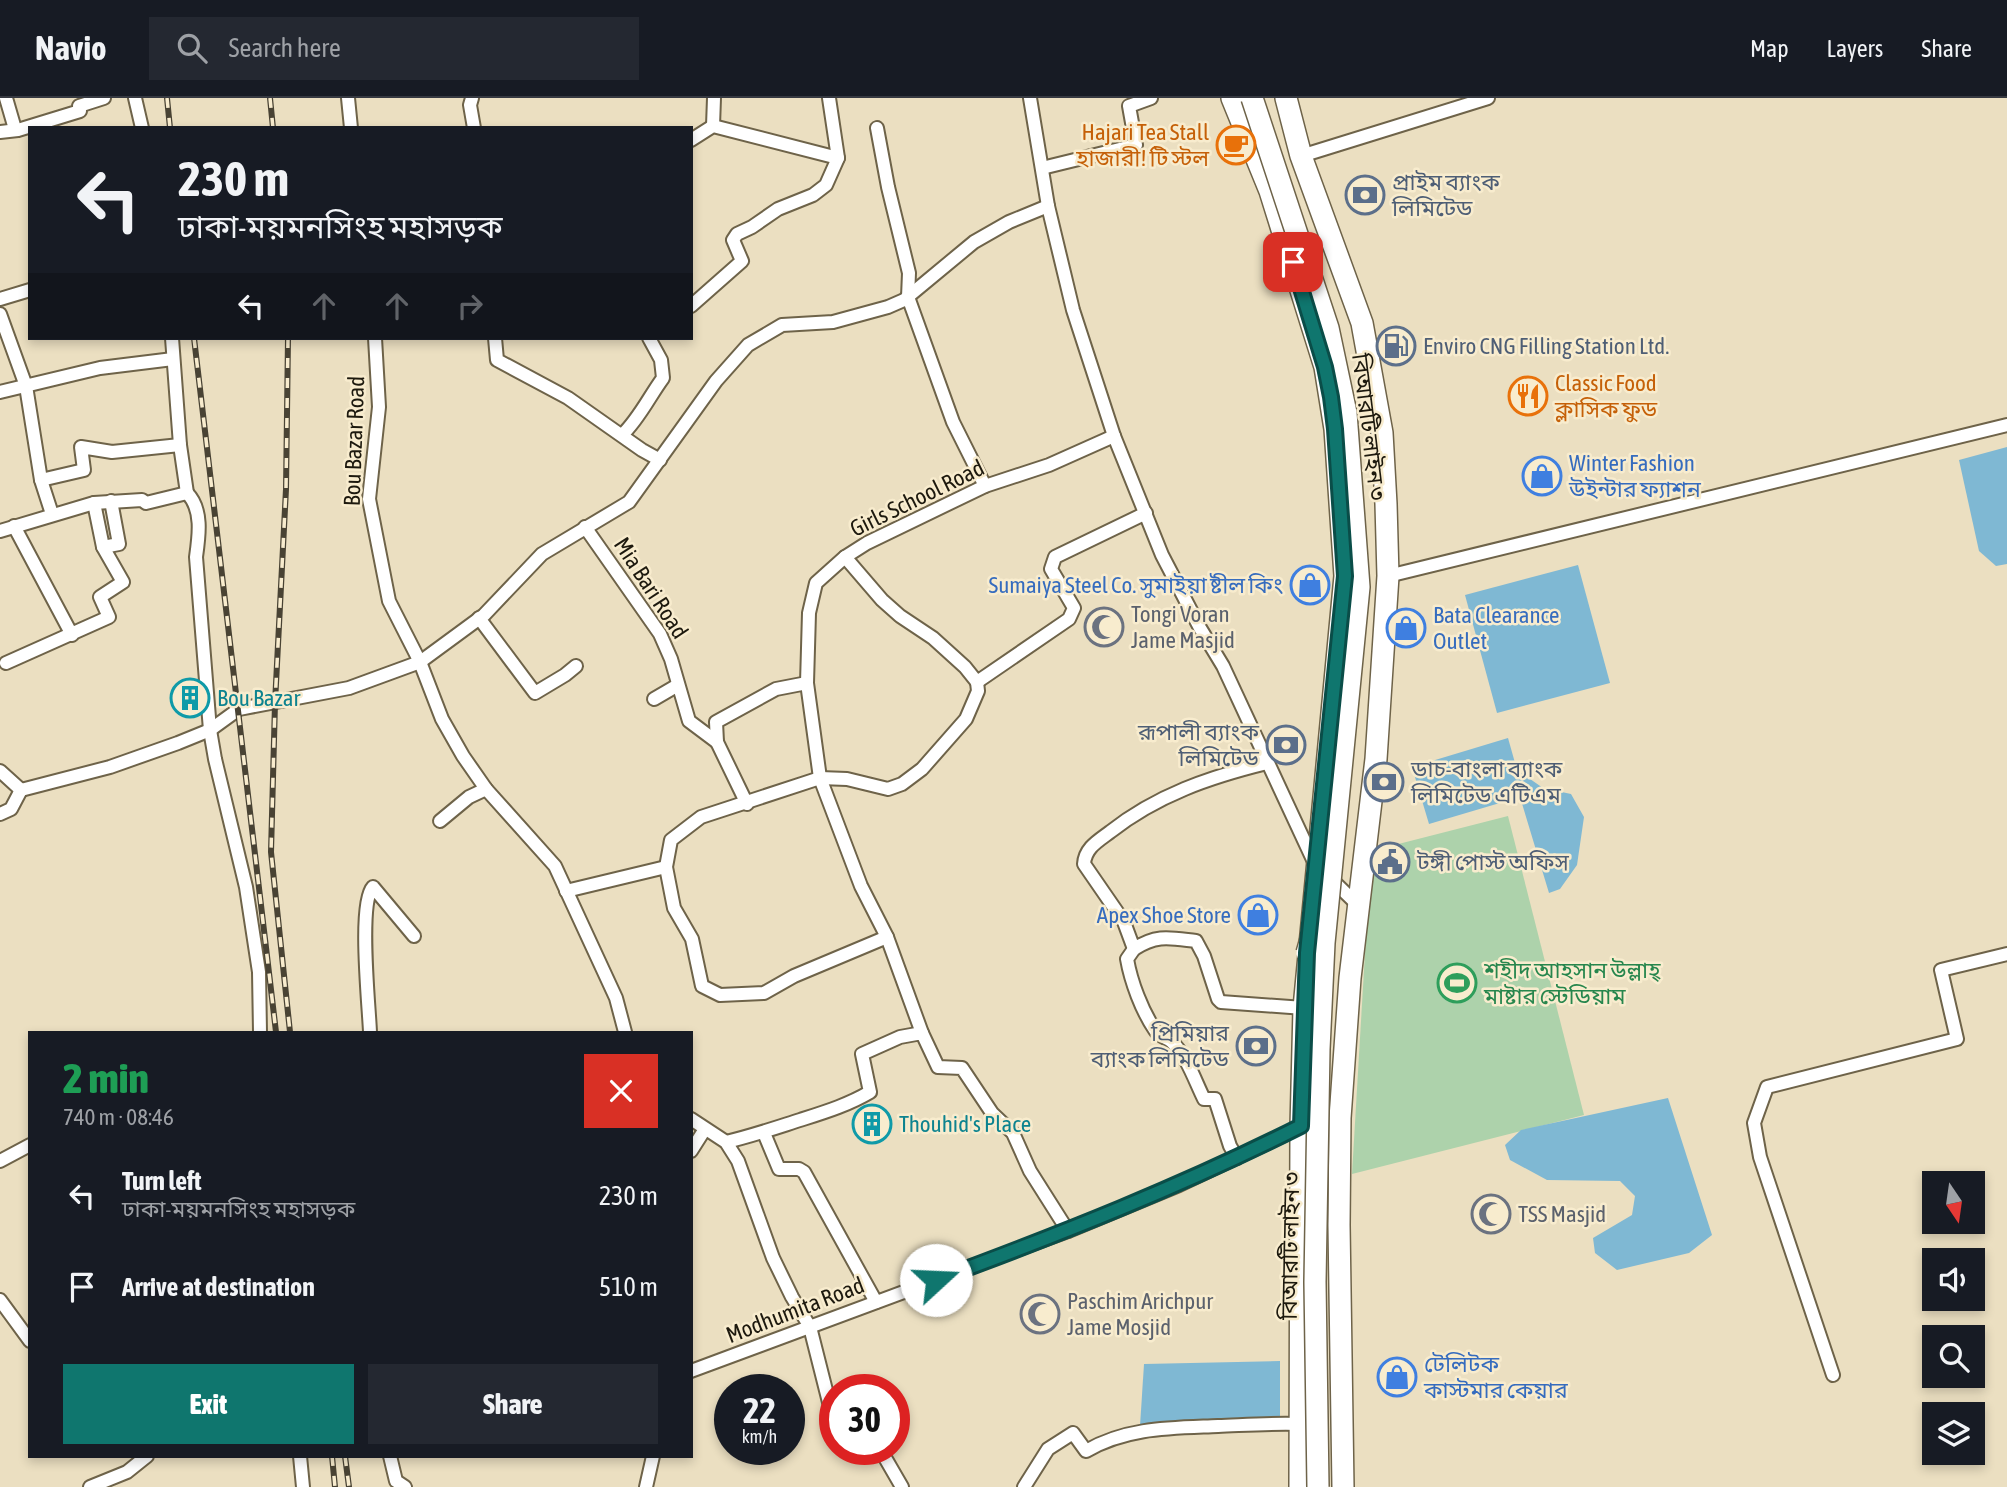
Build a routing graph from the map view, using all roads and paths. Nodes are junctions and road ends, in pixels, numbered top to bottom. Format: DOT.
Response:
graph roads {
  1 [pos="6,98"];
  2 [pos="104,98"];
  3 [pos="135,98"];
  4 [pos="472,98"];
  5 [pos="714,98"];
  6 [pos="829,98"];
  7 [pos="1030,98"];
  8 [pos="1151,98"];
  9 [pos="1232,98"];
  10 [pos="1252,98"];
  11 [pos="1286,98"];
  12 [pos="1488,98"];
  13 [pos="348,99"];
  14 [pos="1128,101"];
  15 [pos="80,111"];
  16 [pos="31,126"];
  17 [pos="60,126"];
  18 [pos="142,126"];
  19 [pos="351,126"];
  20 [pos="474,126"];
  21 [pos="713,126"];
  22 [pos="28,127"];
  23 [pos="877,128"];
  24 [pos="15,129"];
  25 [pos="0,132"];
  26 [pos="693,139"];
  27 [pos="1301,156"];
  28 [pos="838,158"];
  29 [pos="1042,168"];
  30 [pos="1048,206"];
  31 [pos="28,291"];
  32 [pos="908,297"];
  33 [pos="0,299"];
  34 [pos="693,304"];
  35 [pos="0,314"];
  36 [pos="172,340"];
  37 [pos="375,340"];
  38 [pos="495,340"];
  39 [pos="650,340"];
  40 [pos="173,359"];
  41 [pos="26,386"];
  42 [pos="0,392"];
  43 [pos="2007,425"];
  44 [pos="622,435"];
  45 [pos="1114,436"];
  46 [pos="180,445"];
  47 [pos="660,460"];
  48 [pos="41,480"];
  49 [pos="985,486"];
  50 [pos="187,493"];
  51 [pos="111,501"];
  52 [pos="94,503"];
  53 [pos="1146,513"];
  54 [pos="52,514"];
  55 [pos="14,526"];
  56 [pos="585,527"];
  57 [pos="0,531"];
  58 [pos="103,547"];
  59 [pos="845,557"];
  60 [pos="1388,576"];
  61 [pos="480,618"];
  62 [pos="72,635"];
  63 [pos="2,662"];
  64 [pos="420,662"];
  65 [pos="576,666"];
  66 [pos="977,682"];
  67 [pos="807,683"];
  68 [pos="678,685"];
  69 [pos="654,699"];
  70 [pos="211,730"];
  71 [pos="718,742"];
  72 [pos="1267,763"];
  73 [pos="0,771"];
  74 [pos="821,778"];
  75 [pos="486,789"];
  76 [pos="21,790"];
  77 [pos="747,804"];
  78 [pos="0,814"];
  79 [pos="440,821"];
  80 [pos="666,867"];
  81 [pos="1324,867"];
  82 [pos="566,891"];
  83 [pos="1359,906"];
  84 [pos="414,936"];
  85 [pos="887,937"];
  86 [pos="1134,948"];
  87 [pos="2007,954"];
  88 [pos="1304,1008"];
  89 [pos="260,1031"];
  90 [pos="370,1031"];
  91 [pos="625,1031"];
  92 [pos="922,1033"];
  93 [pos="693,1120"];
  94 [pos="1301,1126"];
  95 [pos="705,1129"];
  96 [pos="764,1133"];
  97 [pos="726,1142"];
  98 [pos="28,1146"];
  99 [pos="693,1148"];
  100 [pos="1237,1158"];
  101 [pos="0,1161"];
  102 [pos="1068,1231"];
  103 [pos="0,1300"];
  104 [pos="876,1302"];
  105 [pos="810,1327"];
  106 [pos="28,1338"];
  107 [pos="693,1370"];
  108 [pos="821,1374"];
  109 [pos="1833,1375"];
  110 [pos="1299,1424"];
  111 [pos="125,1458"];
  112 [pos="143,1458"];
  113 [pos="300,1458"];
  114 [pos="390,1458"];
  115 [pos="653,1458"];
  116 [pos="888,1465"];
  117 [pos="133,1466"];
  118 [pos="1031,1484"];
  119 [pos="90,1487"];
  120 [pos="303,1487"];
  121 [pos="405,1487"];
  122 [pos="646,1487"];
  123 [pos="900,1487"];
  124 [pos="1300,1487"];
  125 [pos="1318,1487"];
  126 [pos="1343,1487"];
  1 -- 24 [label="street"];
  2 -- 15 [label="street"];
  3 -- 18 [label="street"];
  4 -- 20 [label="street"];
  5 -- 21 [label="street"];
  6 -- 28 [label="street"];
  7 -- 29 [label="street"];
  8 -- 14 [label="street"];
  9 -- 81 [label="highway"];
  10 -- 81 [label="highway, বিআরটি লাইন ৩, bridge"];
  11 -- 27 [label="highway"];
  12 -- 27 [label="street"];
  13 -- 19 [label="street"];
  14 -- 29 [label="street"];
  15 -- 16 [label="street"];
  15 -- 17 [label="street"];
  21 -- 26 [label="street"];
  21 -- 28 [label="street"];
  22 -- 24 [label="street"];
  23 -- 32 [label="street"];
  24 -- 25 [label="street"];
  27 -- 60 [label="highway"];
  28 -- 34 [label="street"];
  29 -- 30 [label="street"];
  30 -- 32 [label="street"];
  30 -- 45 [label="street"];
  31 -- 33 [label="street"];
  32 -- 47 [label="street"];
  32 -- 49 [label="street"];
  35 -- 41 [label="street"];
  36 -- 40 [label="street"];
  37 -- 64 [label="street, Bou Bazar Road"];
  38 -- 44 [label="street"];
  39 -- 44 [label="street"];
  40 -- 41 [label="street"];
  40 -- 46 [label="street"];
  41 -- 42 [label="street"];
  41 -- 48 [label="street"];
  43 -- 60 [label="street"];
  44 -- 47 [label="street"];
  45 -- 49 [label="street, Girls School Road"];
  45 -- 53 [label="street"];
  46 -- 48 [label="street"];
  46 -- 50 [label="street"];
  47 -- 56 [label="street"];
  48 -- 54 [label="street"];
  49 -- 59 [label="street, Girls School Road"];
  50 -- 51 [label="street"];
  50 -- 70 [label="street"];
  51 -- 52 [label="street"];
  51 -- 58 [label="street"];
  52 -- 54 [label="street"];
  52 -- 58 [label="street"];
  53 -- 66 [label="street"];
  53 -- 72 [label="street"];
  54 -- 55 [label="street"];
  55 -- 57 [label="street"];
  55 -- 62 [label="street"];
  56 -- 61 [label="street"];
  56 -- 68 [label="street, Mia Bari Road"];
  58 -- 62 [label="street"];
  59 -- 66 [label="street"];
  59 -- 67 [label="street, Girls School Road"];
  60 -- 83 [label="highway"];
  61 -- 64 [label="street"];
  61 -- 65 [label="street"];
  62 -- 63 [label="street"];
  64 -- 70 [label="street"];
  64 -- 75 [label="street, Bou Bazar Road"];
  66 -- 74 [label="street"];
  67 -- 71 [label="street"];
  67 -- 74 [label="street, Girls School Road"];
  68 -- 69 [label="street"];
  68 -- 71 [label="street, Mia Bari Road"];
  70 -- 76 [label="street"];
  70 -- 89 [label="street"];
  71 -- 77 [label="street"];
  72 -- 81 [label="street"];
  72 -- 86 [label="street"];
  73 -- 76 [label="street"];
  74 -- 77 [label="street"];
  74 -- 85 [label="street, Girls School Road"];
  75 -- 79 [label="street"];
  75 -- 82 [label="street, Bou Bazar Road"];
  76 -- 78 [label="street"];
  77 -- 80 [label="street"];
  80 -- 82 [label="street"];
  80 -- 85 [label="street"];
  81 -- 83 [label="street"];
  81 -- 88 [label="highway, bridge"];
  81 -- 125 [label="highway, বিআরটি লাইন ৩, bridge"];
  82 -- 91 [label="street, Bou Bazar Road"];
  83 -- 126 [label="highway"];
  84 -- 90 [label="street"];
  85 -- 92 [label="street, Girls School Road"];
  86 -- 88 [label="street"];
  86 -- 100 [label="street"];
  87 -- 109 [label="street"];
  88 -- 94 [label="highway"];
  92 -- 96 [label="street"];
  92 -- 102 [label="street, Girls School Road"];
  93 -- 95 [label="street"];
  94 -- 100 [label="street, Modhumita Road"];
  94 -- 110 [label="highway"];
  95 -- 97 [label="street"];
  95 -- 99 [label="street"];
  96 -- 97 [label="street"];
  96 -- 104 [label="street"];
  97 -- 105 [label="street"];
  98 -- 101 [label="street"];
  100 -- 102 [label="street, Modhumita Road"];
  102 -- 104 [label="street, Modhumita Road"];
  103 -- 106 [label="street"];
  104 -- 105 [label="street, Modhumita Road"];
  105 -- 107 [label="street, Modhumita Road"];
  105 -- 108 [label="street"];
  110 -- 118 [label="street"];
  110 -- 124 [label="highway"];
  111 -- 117 [label="street"];
  112 -- 117 [label="street"];
  113 -- 120 [label="street"];
  114 -- 121 [label="street"];
  115 -- 122 [label="street"];
  116 -- 123 [label="street"];
  117 -- 119 [label="street"];
}
